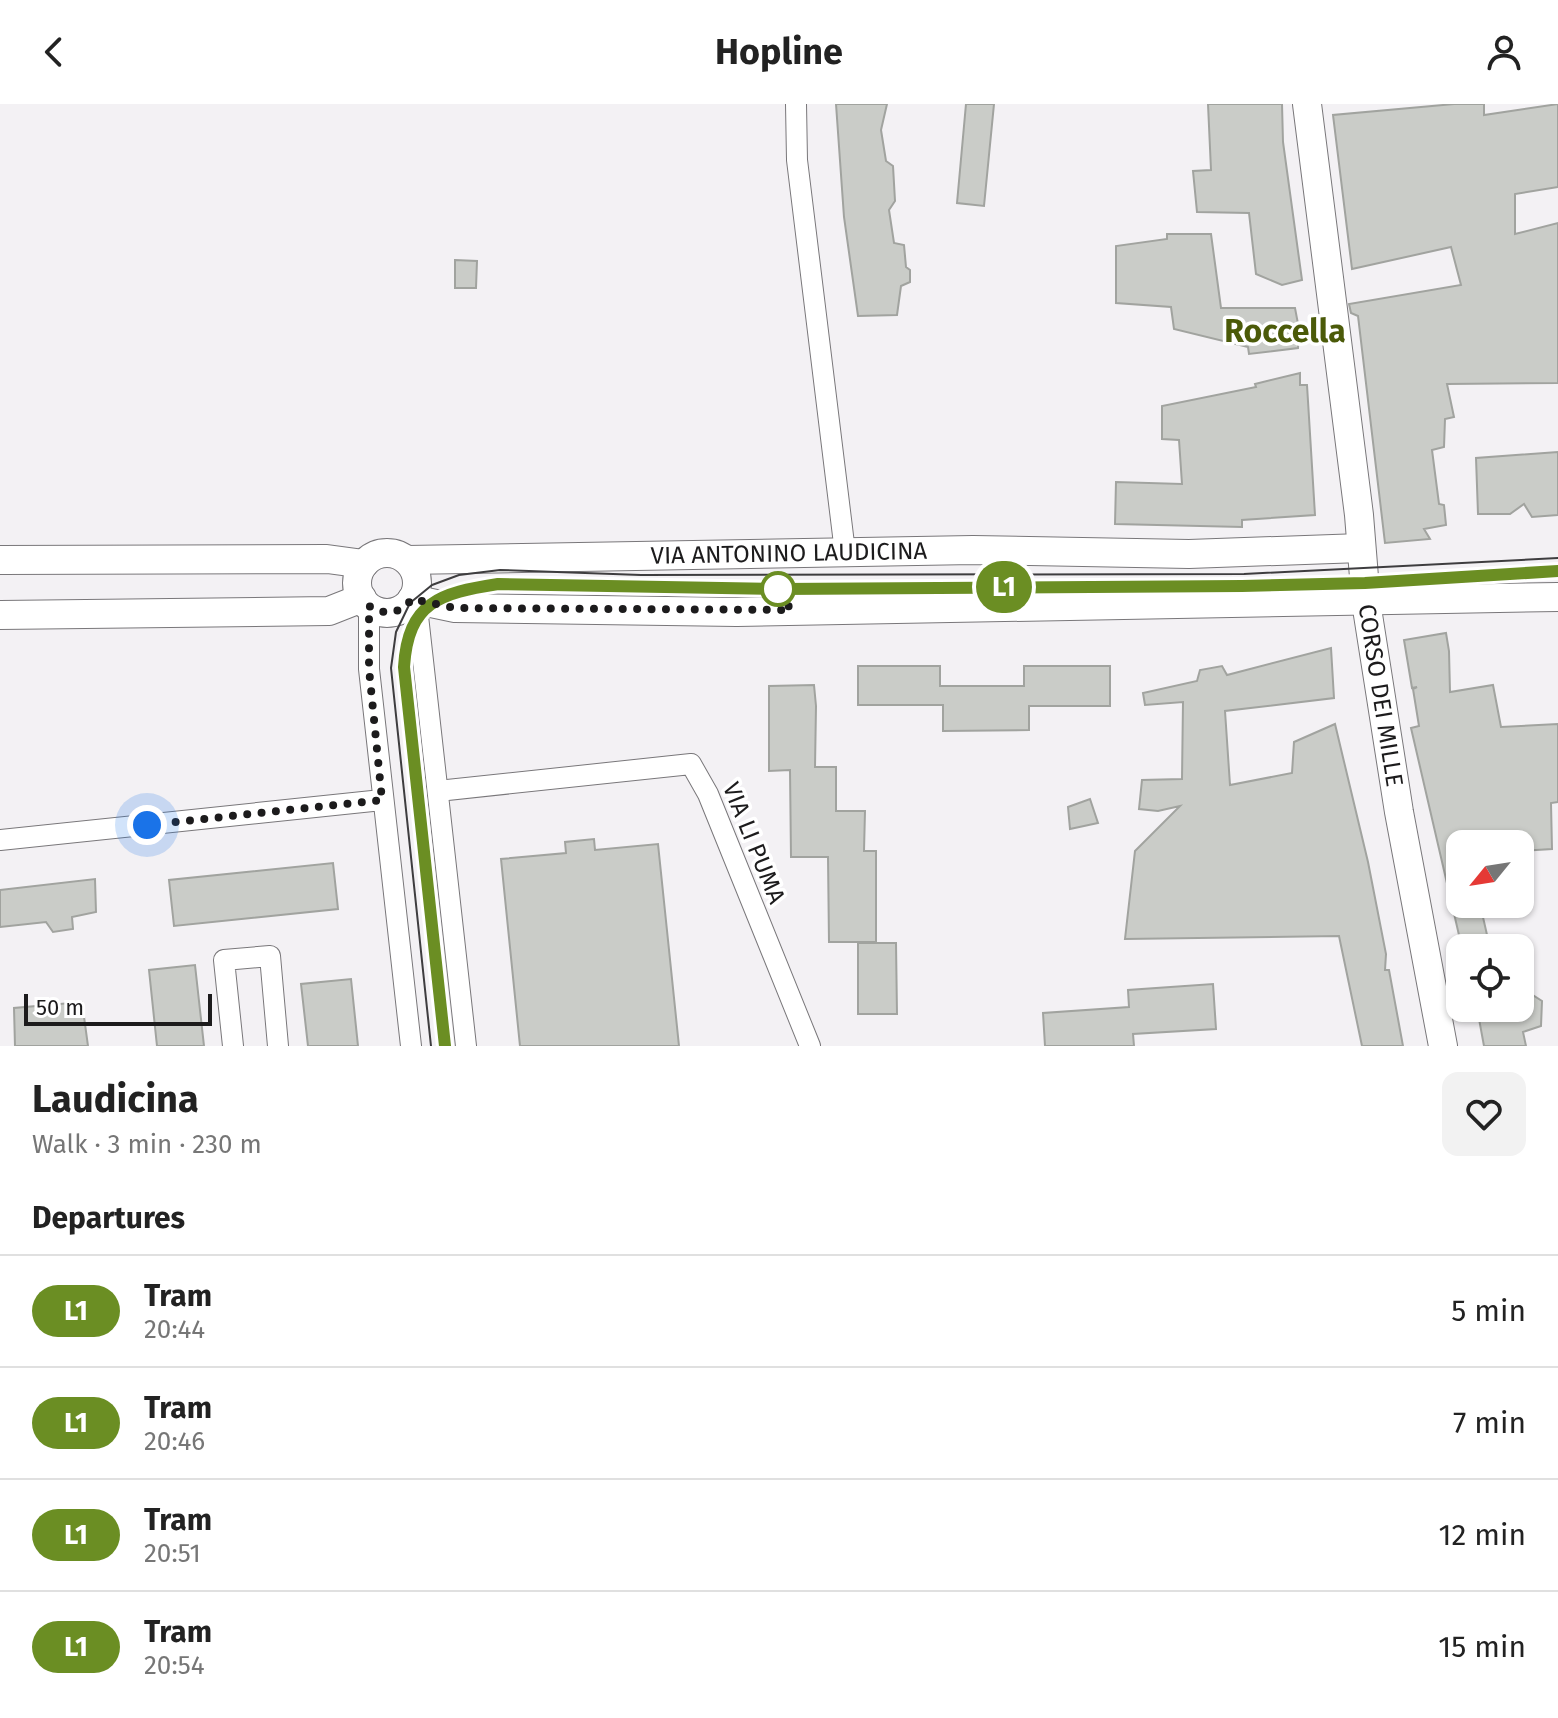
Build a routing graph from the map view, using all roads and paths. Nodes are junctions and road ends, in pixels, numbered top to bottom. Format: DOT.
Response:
graph roads {
  1 [pos="796,104"];
  2 [pos="1307,104"];
  3 [pos="1361,548"];
  4 [pos="845,552"];
  5 [pos="0,560"];
  6 [pos="407,560"];
  7 [pos="364,564"];
  8 [pos="1558,597"];
  9 [pos="411,601"];
  10 [pos="365,602"];
  11 [pos="1366,602"];
  12 [pos="0,615"];
  13 [pos="438,791"];
  14 [pos="382,800"];
  15 [pos="0,840"];
  16 [pos="233,1046"];
  17 [pos="278,1046"];
  18 [pos="411,1046"];
  19 [pos="466,1046"];
  20 [pos="810,1046"];
  21 [pos="1443,1046"];
  1 -- 4 [label="street"];
  2 -- 3 [label="street, CORSO DEI MILLE"];
  3 -- 4 [label="street, VIA ANTONINO LAUDICINA"];
  3 -- 11 [label="street, CORSO DEI MILLE"];
  4 -- 6 [label="street, VIA ANTONINO LAUDICINA"];
  5 -- 7 [label="street"];
  6 -- 7 [label="street"];
  6 -- 9 [label="street"];
  7 -- 10 [label="street"];
  8 -- 11 [label="street"];
  9 -- 10 [label="street"];
  9 -- 11 [label="street"];
  9 -- 13 [label="street"];
  10 -- 12 [label="street"];
  10 -- 14 [label="street"];
  11 -- 21 [label="street, CORSO DEI MILLE"];
  13 -- 19 [label="street"];
  13 -- 20 [label="street, VIA LI PUMA"];
  14 -- 15 [label="street"];
  14 -- 18 [label="street"];
  16 -- 17 [label="street"];
}
